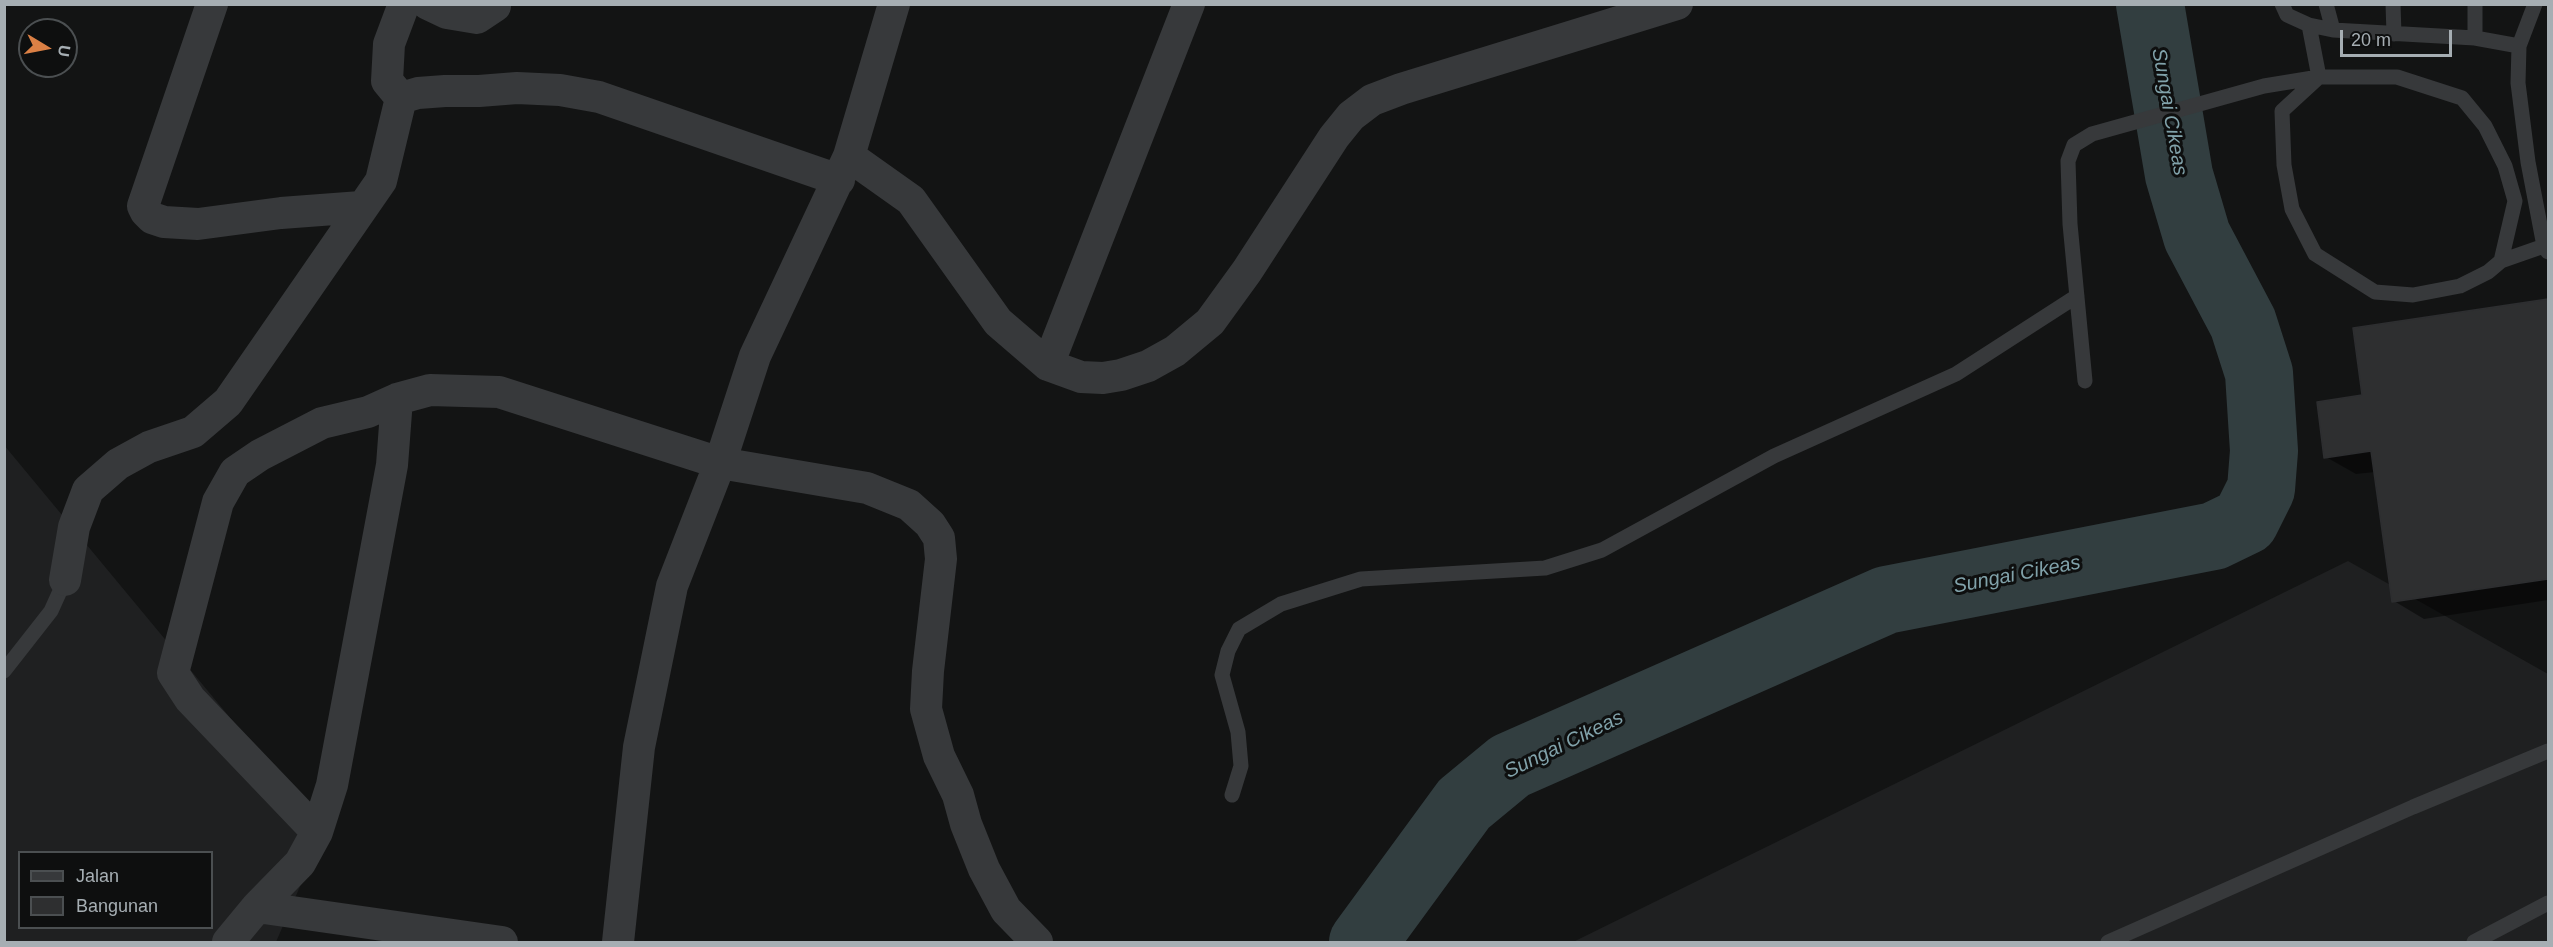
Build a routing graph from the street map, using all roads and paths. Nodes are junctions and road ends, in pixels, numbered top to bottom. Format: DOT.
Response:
graph roads {
  1 [pos="212,4"];
  2 [pos="404,4"];
  3 [pos="428,4"];
  4 [pos="894,4"];
  5 [pos="1189,4"];
  6 [pos="1677,4"];
  7 [pos="2282,4"];
  8 [pos="2325,4"];
  9 [pos="2393,4"];
  10 [pos="2475,4"];
  11 [pos="2535,4"];
  12 [pos="495,6"];
  13 [pos="2309,26"];
  14 [pos="2333,30"];
  15 [pos="2394,34"];
  16 [pos="2475,38"];
  17 [pos="2519,46"];
  18 [pos="2319,77"];
  19 [pos="401,99"];
  20 [pos="844,168"];
  21 [pos="361,207"];
  22 [pos="2546,249"];
  23 [pos="2501,261"];
  24 [pos="2077,296"];
  25 [pos="1048,365"];
  26 [pos="2085,381"];
  27 [pos="397,399"];
  28 [pos="720,463"];
  29 [pos="65,580"];
  30 [pos="4,671"];
  31 [pos="2548,751"];
  32 [pos="1232,795"];
  33 [pos="317,832"];
  34 [pos="2548,903"];
  35 [pos="257,907"];
  36 [pos="228,942"];
  37 [pos="502,942"];
  38 [pos="618,942"];
  39 [pos="1038,942"];
  40 [pos="2108,942"];
  41 [pos="2474,942"];
  1 -- 21 [label="street"];
  2 -- 19 [label="street"];
  3 -- 12 [label="street"];
  4 -- 20 [label="street"];
  5 -- 25 [label="street"];
  6 -- 25 [label="street"];
  7 -- 13 [label="lane"];
  8 -- 14 [label="lane"];
  9 -- 15 [label="lane"];
  10 -- 16 [label="lane"];
  11 -- 17 [label="lane"];
  13 -- 14 [label="lane"];
  13 -- 18 [label="lane"];
  14 -- 15 [label="lane"];
  15 -- 16 [label="lane"];
  16 -- 17 [label="lane"];
  17 -- 22 [label="lane"];
  18 -- 23 [label="lane"];
  18 -- 23 [label="lane"];
  18 -- 24 [label="lane"];
  19 -- 20 [label="street"];
  19 -- 21 [label="street"];
  20 -- 25 [label="street"];
  20 -- 28 [label="street"];
  21 -- 29 [label="street"];
  22 -- 23 [label="lane"];
  24 -- 26 [label="lane"];
  24 -- 32 [label="lane"];
  27 -- 28 [label="street"];
  27 -- 33 [label="street"];
  27 -- 33 [label="street"];
  28 -- 38 [label="street"];
  28 -- 39 [label="street"];
  29 -- 30 [label="lane"];
  31 -- 40 [label="lane"];
  33 -- 35 [label="street"];
  34 -- 41 [label="lane"];
  35 -- 36 [label="street"];
  35 -- 37 [label="street"];
}
